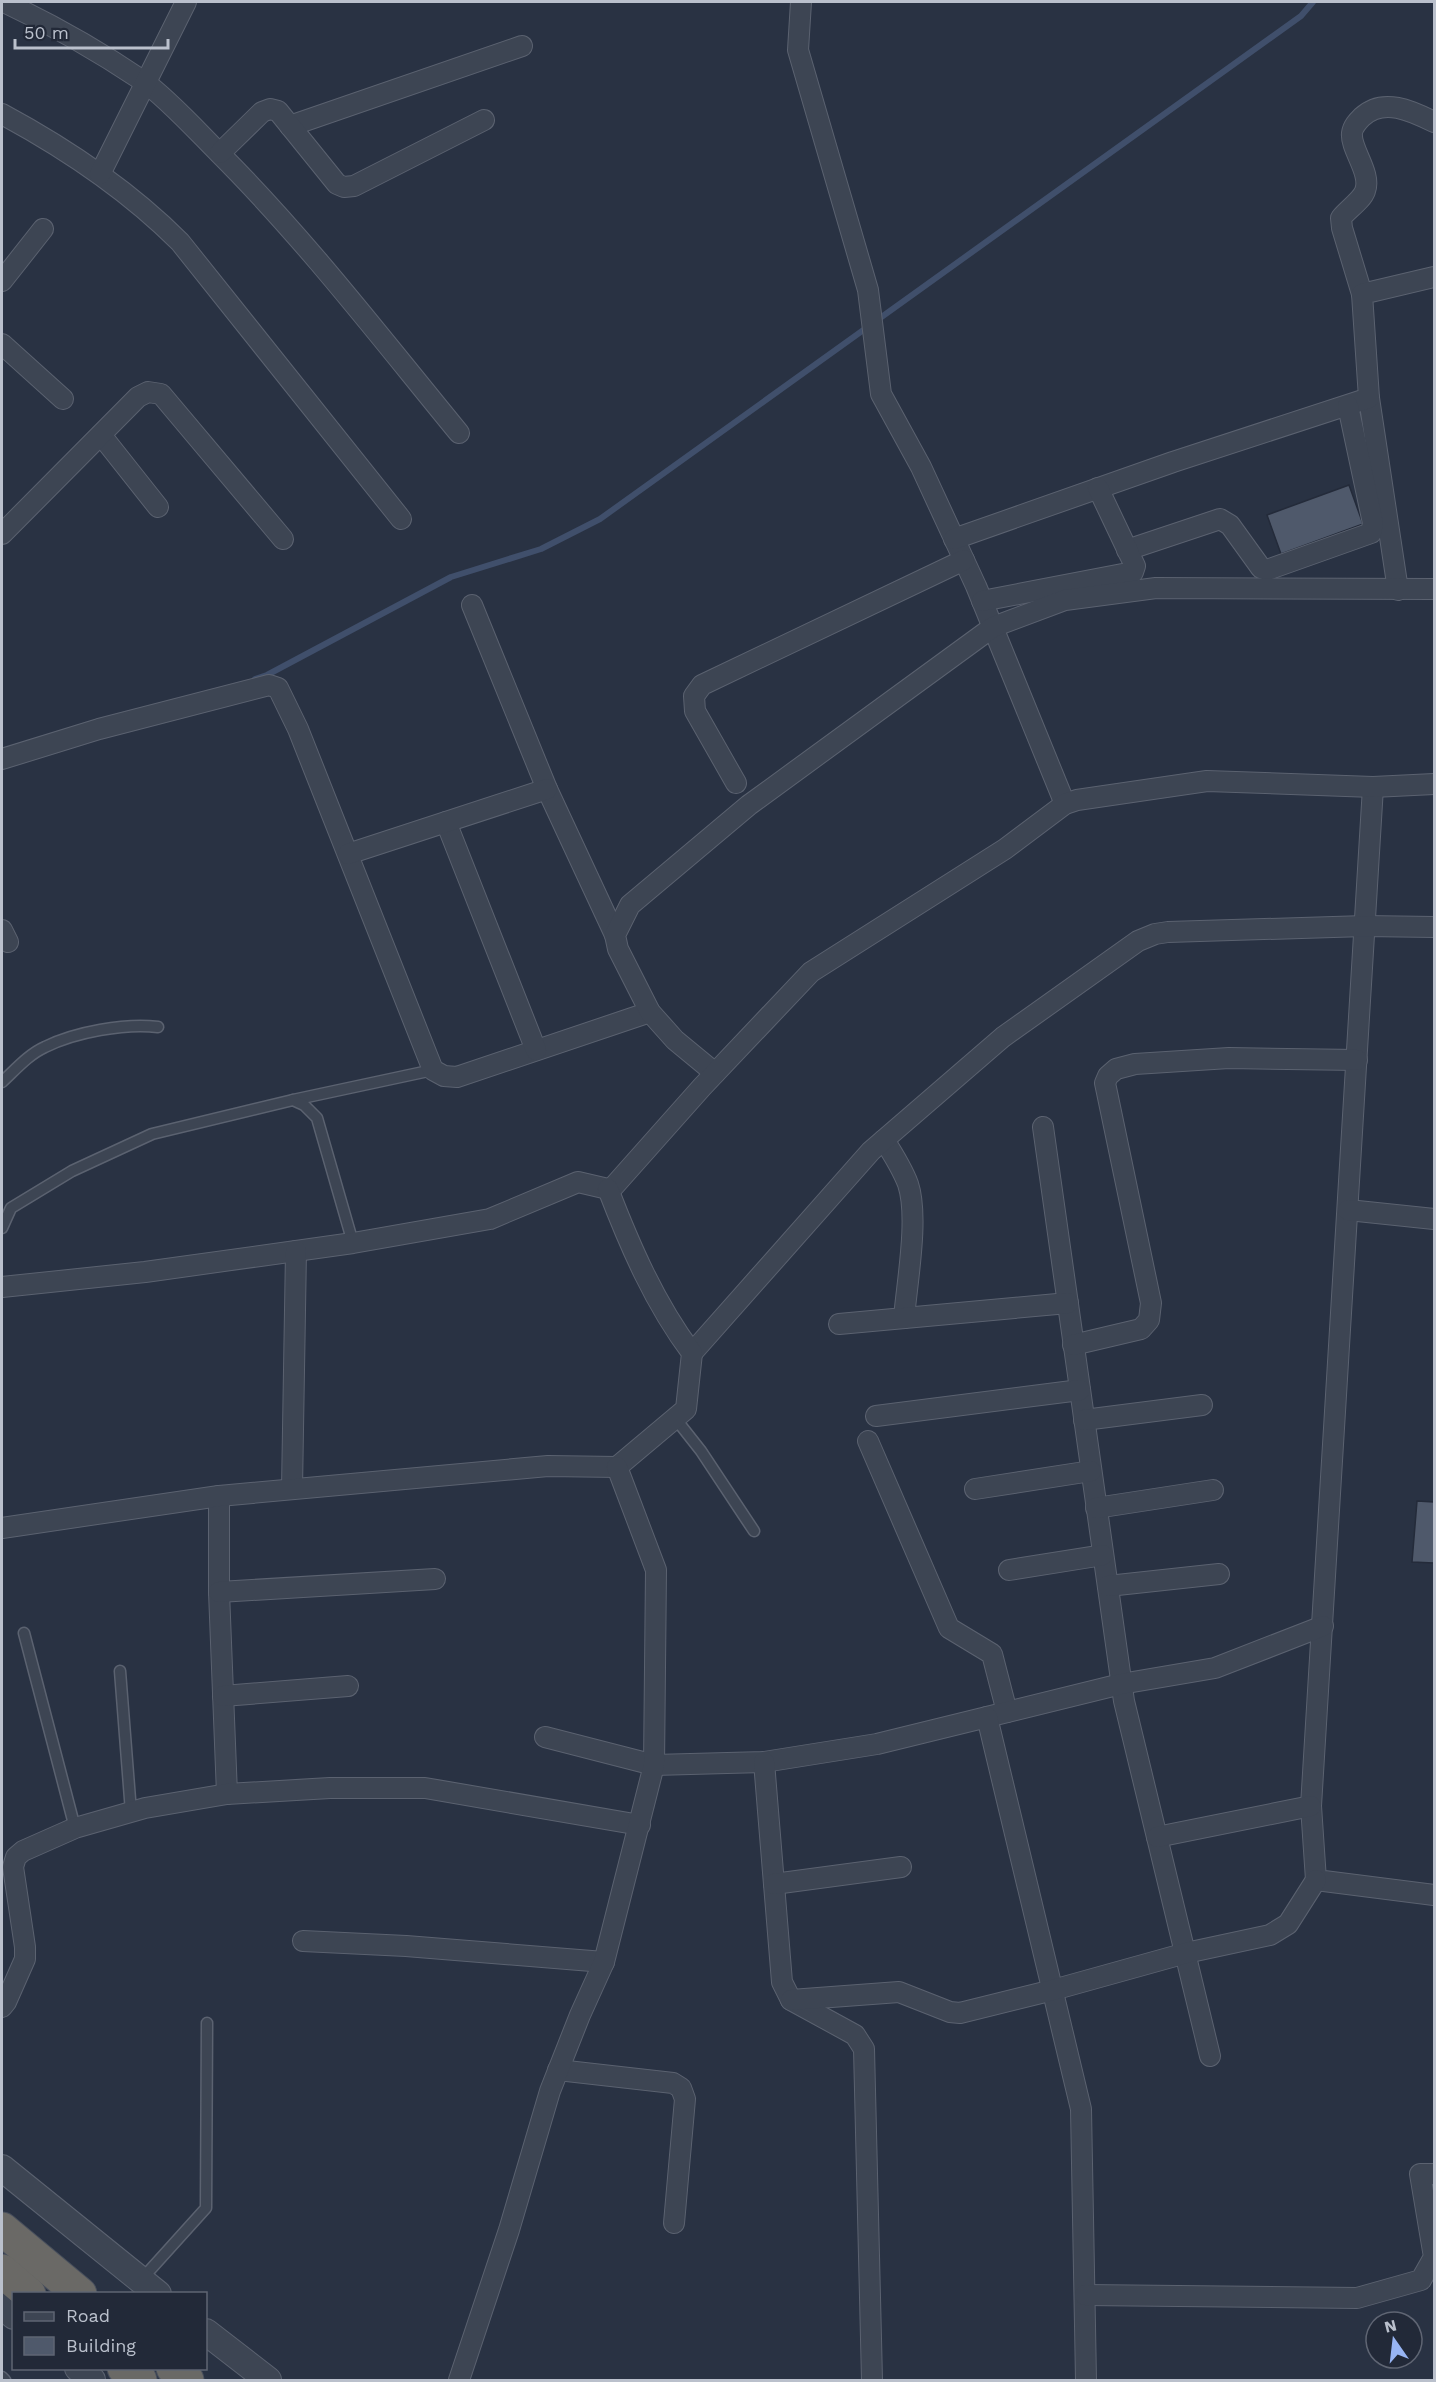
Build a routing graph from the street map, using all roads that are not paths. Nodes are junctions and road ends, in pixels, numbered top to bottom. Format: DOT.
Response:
graph roads {
  1 [pos="4,2"];
  2 [pos="186,2"];
  3 [pos="801,2"];
  4 [pos="522,46"];
  5 [pos="144,82"];
  6 [pos="2,114"];
  7 [pos="484,120"];
  8 [pos="1434,122"];
  9 [pos="290,126"];
  10 [pos="220,153"];
  11 [pos="100,174"];
  12 [pos="44,229"];
  13 [pos="1434,277"];
  14 [pos="2,281"];
  15 [pos="1362,294"];
  16 [pos="2,344"];
  17 [pos="1370,398"];
  18 [pos="63,399"];
  19 [pos="1348,406"];
  20 [pos="459,433"];
  21 [pos="101,435"];
  22 [pos="1098,488"];
  23 [pos="158,507"];
  24 [pos="401,519"];
  25 [pos="2,534"];
  26 [pos="283,539"];
  27 [pos="954,539"];
  28 [pos="1127,550"];
  29 [pos="964,560"];
  30 [pos="1434,589"];
  31 [pos="1398,590"];
  32 [pos="982,601"];
  33 [pos="472,605"];
  34 [pos="993,627"];
  35 [pos="2,759"];
  36 [pos="736,783"];
  37 [pos="1434,784"];
  38 [pos="1373,787"];
  39 [pos="547,789"];
  40 [pos="1065,804"];
  41 [pos="446,822"];
  42 [pos="348,854"];
  43 [pos="1365,926"];
  44 [pos="1434,927"];
  45 [pos="615,935"];
  46 [pos="650,1012"];
  47 [pos="158,1027"];
  48 [pos="536,1050"];
  49 [pos="1357,1060"];
  50 [pos="434,1070"];
  51 [pos="715,1073"];
  52 [pos="2,1082"];
  53 [pos="293,1100"];
  54 [pos="1043,1128"];
  55 [pos="884,1140"];
  56 [pos="608,1189"];
  57 [pos="1348,1210"];
  58 [pos="1434,1219"];
  59 [pos="2,1228"];
  60 [pos="353,1243"];
  61 [pos="296,1251"];
  62 [pos="2,1287"];
  63 [pos="1068,1303"];
  64 [pos="904,1318"];
  65 [pos="839,1324"];
  66 [pos="1074,1345"];
  67 [pos="692,1353"];
  68 [pos="1080,1390"];
  69 [pos="1202,1405"];
  70 [pos="876,1416"];
  71 [pos="675,1418"];
  72 [pos="1084,1420"];
  73 [pos="868,1441"];
  74 [pos="617,1467"];
  75 [pos="1091,1471"];
  76 [pos="292,1489"];
  77 [pos="975,1489"];
  78 [pos="1213,1490"];
  79 [pos="219,1496"];
  80 [pos="1096,1508"];
  81 [pos="2,1528"];
  82 [pos="754,1531"];
  83 [pos="1103,1555"];
  84 [pos="1009,1570"];
  85 [pos="1219,1574"];
  86 [pos="435,1579"];
  87 [pos="1108,1586"];
  88 [pos="219,1592"];
  89 [pos="1323,1626"];
  90 [pos="24,1633"];
  91 [pos="120,1671"];
  92 [pos="1121,1684"];
  93 [pos="348,1686"];
  94 [pos="223,1695"];
  95 [pos="1007,1712"];
  96 [pos="987,1717"];
  97 [pos="545,1737"];
  98 [pos="764,1761"];
  99 [pos="654,1765"];
  100 [pos="227,1794"];
  101 [pos="1311,1806"];
  102 [pos="131,1812"];
  103 [pos="640,1826"];
  104 [pos="75,1828"];
  105 [pos="1157,1837"];
  106 [pos="901,1867"];
  107 [pos="1316,1880"];
  108 [pos="774,1884"];
  109 [pos="1434,1894"];
  110 [pos="303,1941"];
  111 [pos="1186,1953"];
  112 [pos="604,1962"];
  113 [pos="1053,1990"];
  114 [pos="792,2000"];
  115 [pos="2,2007"];
  116 [pos="207,2022"];
  117 [pos="1210,2056"];
  118 [pos="558,2070"];
  119 [pos="2,2168"];
  120 [pos="1434,2174"];
  121 [pos="674,2223"];
  122 [pos="2,2229"];
  123 [pos="2,2271"];
  124 [pos="149,2287"];
  125 [pos="27,2292"];
  126 [pos="78,2292"];
  127 [pos="1085,2295"];
  128 [pos="207,2333"];
  129 [pos="80,2370"];
  130 [pos="127,2370"];
  131 [pos="174,2370"];
  132 [pos="2,2377"];
  133 [pos="4,2380"];
  134 [pos="92,2380"];
  135 [pos="140,2380"];
  136 [pos="187,2380"];
  137 [pos="268,2380"];
  138 [pos="459,2380"];
  139 [pos="872,2380"];
  140 [pos="1086,2380"];
  1 -- 5 [label="street"];
  2 -- 5 [label="street"];
  3 -- 27 [label="street"];
  4 -- 9 [label="street"];
  5 -- 10 [label="street"];
  5 -- 11 [label="street"];
  6 -- 11 [label="street"];
  7 -- 9 [label="street"];
  8 -- 15 [label="street"];
  9 -- 10 [label="street"];
  10 -- 20 [label="street"];
  11 -- 24 [label="street"];
  12 -- 14 [label="street"];
  13 -- 15 [label="street"];
  15 -- 17 [label="street"];
  16 -- 18 [label="street"];
  17 -- 19 [label="street"];
  17 -- 31 [label="street"];
  19 -- 22 [label="street"];
  19 -- 28 [label="street"];
  21 -- 23 [label="street"];
  21 -- 25 [label="street"];
  21 -- 26 [label="street"];
  22 -- 27 [label="street"];
  22 -- 28 [label="street"];
  27 -- 29 [label="street"];
  28 -- 32 [label="street"];
  29 -- 32 [label="street"];
  29 -- 36 [label="street"];
  30 -- 31 [label="street"];
  31 -- 34 [label="street"];
  32 -- 34 [label="street"];
  33 -- 39 [label="street"];
  34 -- 40 [label="street"];
  34 -- 45 [label="street"];
  35 -- 42 [label="street"];
  37 -- 38 [label="street"];
  38 -- 40 [label="street"];
  38 -- 43 [label="street"];
  39 -- 41 [label="street"];
  39 -- 45 [label="street"];
  40 -- 51 [label="street"];
  41 -- 42 [label="street"];
  41 -- 48 [label="street"];
  42 -- 50 [label="street"];
  43 -- 44 [label="street"];
  43 -- 49 [label="street"];
  43 -- 55 [label="street"];
  45 -- 46 [label="street"];
  46 -- 48 [label="street"];
  46 -- 51 [label="street"];
  47 -- 52 [label="lane"];
  48 -- 50 [label="street"];
  49 -- 57 [label="street"];
  49 -- 66 [label="street"];
  50 -- 53 [label="lane"];
  51 -- 56 [label="street"];
  53 -- 59 [label="lane"];
  53 -- 60 [label="lane"];
  54 -- 63 [label="street"];
  55 -- 64 [label="street"];
  55 -- 67 [label="street"];
  56 -- 60 [label="street"];
  56 -- 67 [label="street"];
  57 -- 58 [label="street"];
  57 -- 89 [label="street"];
  60 -- 61 [label="street"];
  61 -- 62 [label="street"];
  61 -- 76 [label="street"];
  63 -- 64 [label="street"];
  63 -- 66 [label="street"];
  64 -- 65 [label="street"];
  66 -- 68 [label="street"];
  67 -- 71 [label="street"];
  68 -- 70 [label="street"];
  68 -- 72 [label="street"];
  69 -- 72 [label="street"];
  71 -- 74 [label="street"];
  71 -- 82 [label="lane"];
  72 -- 75 [label="street"];
  73 -- 95 [label="street"];
  74 -- 76 [label="street"];
  74 -- 99 [label="street"];
  75 -- 77 [label="street"];
  75 -- 80 [label="street"];
  76 -- 79 [label="street"];
  78 -- 80 [label="street"];
  79 -- 81 [label="street"];
  79 -- 88 [label="street"];
  80 -- 83 [label="street"];
  83 -- 84 [label="street"];
  83 -- 87 [label="street"];
  85 -- 87 [label="street"];
  86 -- 88 [label="street"];
  87 -- 92 [label="street"];
  88 -- 94 [label="street"];
  89 -- 92 [label="street"];
  89 -- 101 [label="street"];
  90 -- 104 [label="lane"];
  91 -- 102 [label="lane"];
  92 -- 95 [label="street"];
  92 -- 105 [label="street"];
  93 -- 94 [label="street"];
  94 -- 100 [label="street"];
  95 -- 96 [label="street"];
  96 -- 98 [label="street"];
  96 -- 113 [label="street"];
  97 -- 99 [label="street"];
  98 -- 99 [label="street"];
  98 -- 108 [label="street"];
  99 -- 103 [label="street"];
  100 -- 102 [label="street"];
  100 -- 103 [label="street"];
  101 -- 105 [label="street"];
  101 -- 107 [label="street"];
  102 -- 104 [label="street"];
  103 -- 112 [label="street"];
  104 -- 115 [label="street"];
  105 -- 111 [label="street"];
  106 -- 108 [label="street"];
  107 -- 109 [label="street"];
  107 -- 111 [label="street"];
  108 -- 114 [label="street"];
  110 -- 112 [label="street"];
  111 -- 113 [label="street"];
  111 -- 117 [label="street"];
  112 -- 118 [label="street"];
  113 -- 114 [label="street"];
  113 -- 127 [label="street"];
  114 -- 139 [label="street"];
  116 -- 124 [label="lane"];
  118 -- 121 [label="street"];
  118 -- 138 [label="street"];
  119 -- 124 [label="street"];
  120 -- 127 [label="street"];
  122 -- 126 [label="highway"];
  123 -- 125 [label="highway"];
  127 -- 140 [label="street"];
  128 -- 137 [label="street"];
  129 -- 134 [label="street"];
  130 -- 135 [label="highway"];
  131 -- 136 [label="highway"];
  132 -- 133 [label="lane"];
}
